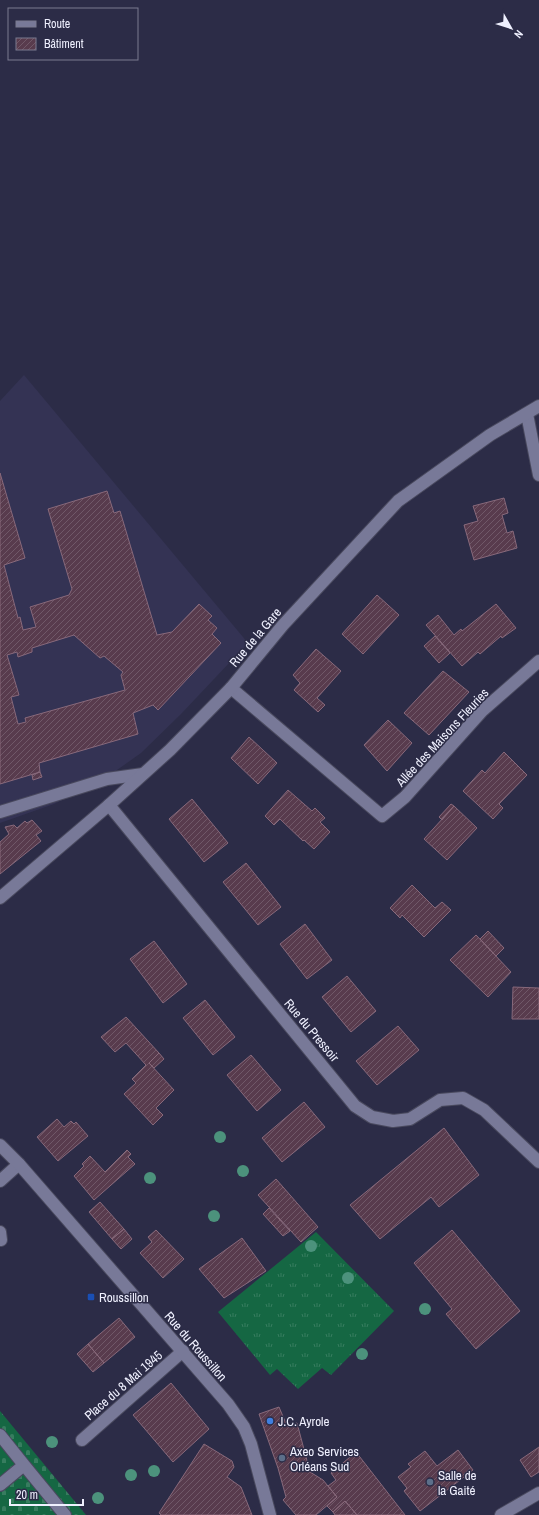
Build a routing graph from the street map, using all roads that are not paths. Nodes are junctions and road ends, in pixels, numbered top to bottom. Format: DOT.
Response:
graph roads {
  1 [pos="539,406"];
  2 [pos="527,414"];
  3 [pos="539,476"];
  4 [pos="539,661"];
  5 [pos="230,688"];
  6 [pos="143,774"];
  7 [pos="109,805"];
  8 [pos="0,812"];
  9 [pos="0,898"];
  10 [pos="0,1145"];
  11 [pos="539,1162"];
  12 [pos="19,1164"];
  13 [pos="0,1181"];
  14 [pos="183,1351"];
  15 [pos="0,1435"];
  16 [pos="82,1440"];
  17 [pos="24,1465"];
  18 [pos="0,1485"];
  19 [pos="539,1493"];
  20 [pos="66,1515"];
  21 [pos="270,1515"];
  22 [pos="501,1515"];
  1 -- 2 [label="street, Rue de la Gare"];
  2 -- 3 [label="street"];
  2 -- 5 [label="street, Rue de la Gare"];
  4 -- 5 [label="street, Allée des Maisons Fleuries"];
  5 -- 6 [label="street, Rue de la Gare"];
  6 -- 7 [label="street, Rue de la Gare"];
  6 -- 8 [label="street"];
  7 -- 9 [label="street, Rue de la Gare"];
  7 -- 11 [label="street, Rue du Pressoir"];
  10 -- 12 [label="street, Rue du Roussillon"];
  12 -- 13 [label="street"];
  12 -- 14 [label="street, Rue du Roussillon"];
  14 -- 16 [label="street, Place du 8 Mai 1945"];
  14 -- 21 [label="street, Rue du Roussillon"];
  15 -- 17 [label="street"];
  17 -- 18 [label="street"];
  17 -- 20 [label="street"];
  19 -- 22 [label="street"];
}
